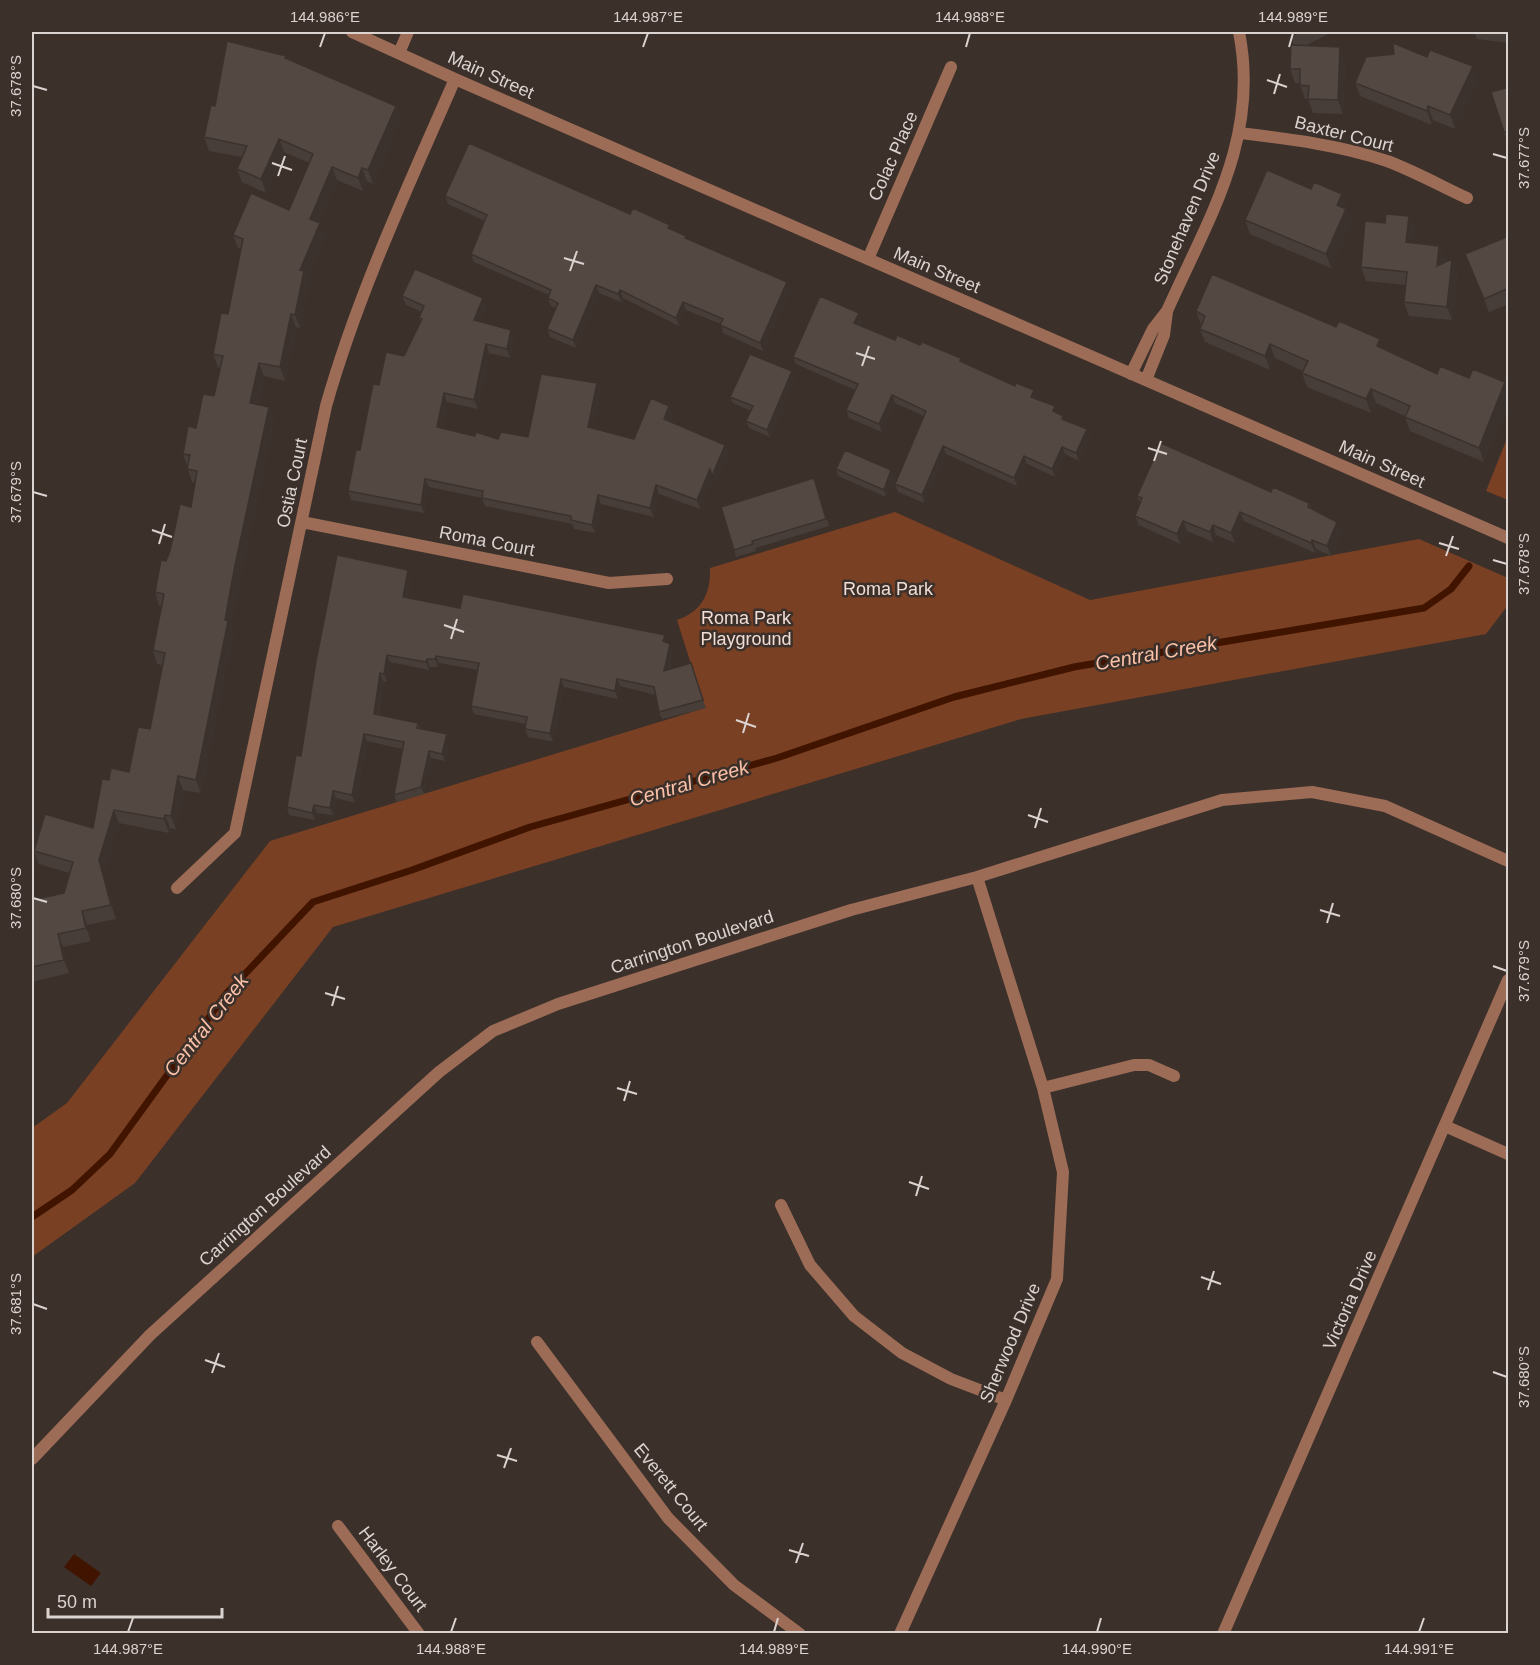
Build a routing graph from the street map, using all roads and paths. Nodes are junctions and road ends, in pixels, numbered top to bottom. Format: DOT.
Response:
graph roads {
  1 [pos="352,32"];
  2 [pos="408,32"];
  3 [pos="1239,32"];
  4 [pos="399,53"];
  5 [pos="951,67"];
  6 [pos="455,79"];
  7 [pos="1240,133"];
  8 [pos="1467,198"];
  9 [pos="868,259"];
  10 [pos="1167,311"];
  11 [pos="1131,374"];
  12 [pos="1146,380"];
  13 [pos="302,522"];
  14 [pos="1509,538"];
  15 [pos="667,579"];
  16 [pos="1509,861"];
  17 [pos="977,877"];
  18 [pos="177,888"];
  19 [pos="1509,980"];
  20 [pos="1174,1076"];
  21 [pos="1042,1088"];
  22 [pos="1445,1126"];
  23 [pos="1509,1154"];
  24 [pos="781,1205"];
  25 [pos="537,1342"];
  26 [pos="1006,1400"];
  27 [pos="32,1459"];
  28 [pos="338,1526"];
  29 [pos="419,1634"];
  30 [pos="800,1634"];
  31 [pos="900,1634"];
  32 [pos="1223,1634"];
  1 -- 4 [label="street, Main Street"];
  2 -- 4 [label="street"];
  3 -- 7 [label="street, Stonehaven Drive"];
  4 -- 6 [label="street, Main Street"];
  5 -- 9 [label="street, Colac Place"];
  6 -- 9 [label="street, Main Street"];
  6 -- 13 [label="street, Ostia Court"];
  7 -- 8 [label="street, Baxter Court"];
  7 -- 10 [label="street, Stonehaven Drive"];
  9 -- 11 [label="street, Main Street"];
  10 -- 11 [label="street, Stonehaven Drive"];
  10 -- 12 [label="street, Stonehaven Drive"];
  11 -- 12 [label="street, Main Street"];
  12 -- 14 [label="street, Main Street"];
  13 -- 15 [label="street, Roma Court"];
  13 -- 18 [label="street, Ostia Court"];
  16 -- 17 [label="street, Carrington Boulevard"];
  17 -- 21 [label="street, Sherwood Drive"];
  17 -- 27 [label="street, Carrington Boulevard"];
  19 -- 22 [label="street, Victoria Drive"];
  20 -- 21 [label="street"];
  21 -- 26 [label="street, Sherwood Drive"];
  22 -- 23 [label="street"];
  22 -- 32 [label="street, Victoria Drive"];
  24 -- 26 [label="street"];
  25 -- 30 [label="street, Everett Court"];
  26 -- 31 [label="street, Sherwood Drive"];
  28 -- 29 [label="street, Harley Court"];
}
